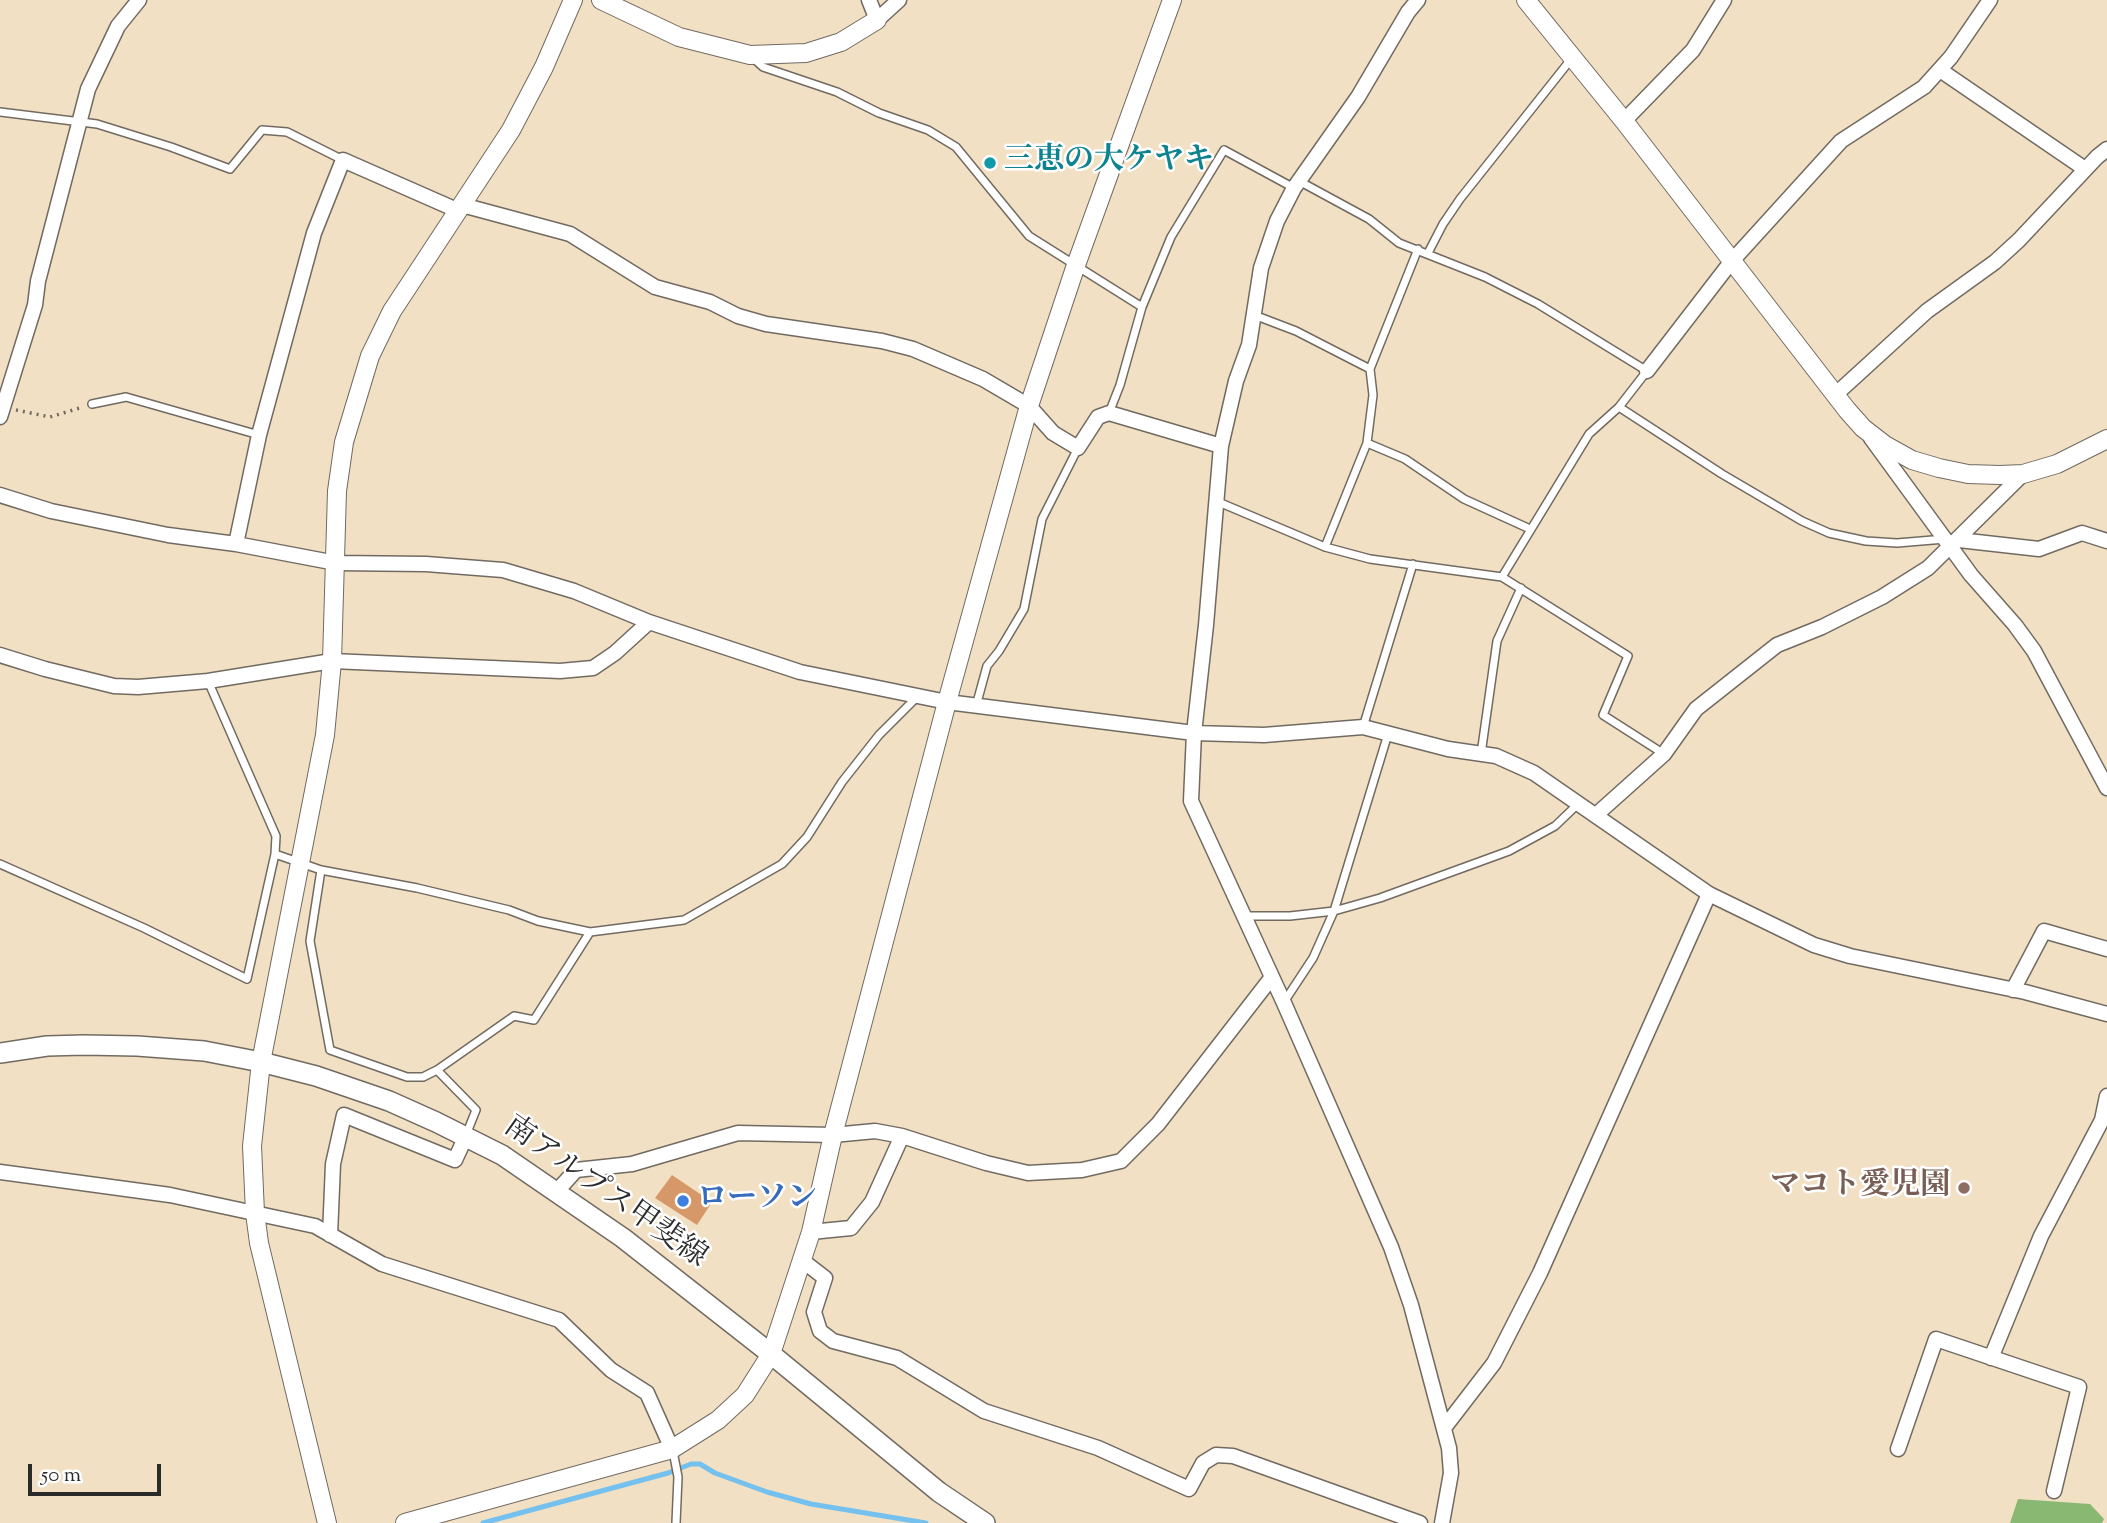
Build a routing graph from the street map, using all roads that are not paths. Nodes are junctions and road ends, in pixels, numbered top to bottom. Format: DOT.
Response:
graph roads {
  1 [pos="139,0"];
  2 [pos="573,0"];
  3 [pos="601,0"];
  4 [pos="869,0"];
  5 [pos="899,0"];
  6 [pos="1172,0"];
  7 [pos="1418,0"];
  8 [pos="1526,0"];
  9 [pos="1724,0"];
  10 [pos="1990,0"];
  11 [pos="877,20"];
  12 [pos="750,55"];
  13 [pos="1573,58"];
  14 [pos="1940,70"];
  15 [pos="0,112"];
  16 [pos="1624,121"];
  17 [pos="79,122"];
  18 [pos="2107,149"];
  19 [pos="343,160"];
  20 [pos="2085,169"];
  21 [pos="1296,185"];
  22 [pos="460,208"];
  23 [pos="1418,250"];
  24 [pos="1428,253"];
  25 [pos="1731,262"];
  26 [pos="1076,265"];
  27 [pos="1142,307"];
  28 [pos="1254,315"];
  29 [pos="1370,369"];
  30 [pos="1647,371"];
  31 [pos="1835,395"];
  32 [pos="92,404"];
  33 [pos="1029,406"];
  34 [pos="1619,407"];
  35 [pos="1,412"];
  36 [pos="1109,413"];
  37 [pos="1863,428"];
  38 [pos="259,435"];
  39 [pos="2107,439"];
  40 [pos="1367,443"];
  41 [pos="1221,446"];
  42 [pos="1078,448"];
  43 [pos="2023,474"];
  44 [pos="0,495"];
  45 [pos="1216,501"];
  46 [pos="1530,529"];
  47 [pos="2107,541"];
  48 [pos="1951,542"];
  49 [pos="236,544"];
  50 [pos="1325,547"];
  51 [pos="336,563"];
  52 [pos="1413,564"];
  53 [pos="1502,577"];
  54 [pos="1521,588"];
  55 [pos="649,622"];
  56 [pos="0,655"];
  57 [pos="332,661"];
  58 [pos="208,681"];
  59 [pos="918,696"];
  60 [pos="947,702"];
  61 [pos="976,706"];
  62 [pos="1363,727"];
  63 [pos="1194,733"];
  64 [pos="1388,734"];
  65 [pos="1481,754"];
  66 [pos="1664,754"];
  67 [pos="2107,788"];
  68 [pos="1578,804"];
  69 [pos="1597,814"];
  70 [pos="275,854"];
  71 [pos="299,862"];
  72 [pos="0,864"];
  73 [pos="321,870"];
  74 [pos="1709,894"];
  75 [pos="1334,911"];
  76 [pos="1244,916"];
  77 [pos="590,932"];
  78 [pos="2107,949"];
  79 [pos="1272,977"];
  80 [pos="2013,989"];
  81 [pos="1284,1003"];
  82 [pos="2107,1014"];
  83 [pos="0,1053"];
  84 [pos="261,1062"];
  85 [pos="437,1070"];
  86 [pos="2107,1096"];
  87 [pos="833,1135"];
  88 [pos="466,1136"];
  89 [pos="902,1136"];
  90 [pos="0,1172"];
  91 [pos="557,1191"];
  92 [pos="255,1213"];
  93 [pos="811,1232"];
  94 [pos="330,1235"];
  95 [pos="803,1261"];
  96 [pos="771,1354"];
  97 [pos="1991,1358"];
  98 [pos="1444,1429"];
  99 [pos="672,1449"];
  100 [pos="1898,1449"];
  101 [pos="2054,1491"];
  102 [pos="327,1523"];
  103 [pos="405,1523"];
  104 [pos="676,1523"];
  105 [pos="985,1523"];
  106 [pos="1420,1523"];
  107 [pos="1442,1523"];
  1 -- 17 [label="street"];
  2 -- 22 [label="street"];
  3 -- 12 [label="street"];
  4 -- 11 [label="street"];
  5 -- 11 [label="street"];
  6 -- 26 [label="street"];
  7 -- 21 [label="street"];
  8 -- 13 [label="street"];
  9 -- 16 [label="street"];
  10 -- 14 [label="street"];
  11 -- 12 [label="street"];
  12 -- 26 [label="lane"];
  13 -- 16 [label="street"];
  13 -- 24 [label="lane"];
  14 -- 20 [label="street"];
  14 -- 25 [label="street"];
  15 -- 17 [label="lane"];
  16 -- 25 [label="street"];
  17 -- 19 [label="lane"];
  17 -- 35 [label="street"];
  18 -- 20 [label="street"];
  19 -- 22 [label="street"];
  19 -- 38 [label="street"];
  20 -- 31 [label="street"];
  21 -- 23 [label="lane"];
  21 -- 27 [label="lane"];
  21 -- 28 [label="street"];
  22 -- 33 [label="street"];
  22 -- 51 [label="street"];
  23 -- 24 [label="lane"];
  23 -- 29 [label="lane"];
  24 -- 30 [label="lane"];
  25 -- 30 [label="street"];
  25 -- 31 [label="street"];
  26 -- 27 [label="lane"];
  26 -- 33 [label="street"];
  27 -- 36 [label="lane"];
  28 -- 29 [label="lane"];
  28 -- 41 [label="street"];
  29 -- 40 [label="lane"];
  30 -- 34 [label="lane"];
  31 -- 37 [label="street"];
  32 -- 38 [label="lane"];
  33 -- 42 [label="street"];
  33 -- 60 [label="street"];
  34 -- 46 [label="lane"];
  34 -- 48 [label="lane"];
  36 -- 41 [label="street"];
  36 -- 42 [label="street"];
  37 -- 43 [label="street"];
  37 -- 48 [label="street"];
  38 -- 49 [label="street"];
  39 -- 43 [label="street"];
  40 -- 46 [label="lane"];
  40 -- 50 [label="lane"];
  41 -- 45 [label="street"];
  42 -- 61 [label="lane"];
  43 -- 48 [label="street"];
  44 -- 49 [label="street"];
  45 -- 50 [label="lane"];
  45 -- 63 [label="street"];
  46 -- 53 [label="lane"];
  47 -- 48 [label="street"];
  48 -- 66 [label="street"];
  48 -- 67 [label="street"];
  49 -- 51 [label="street"];
  50 -- 52 [label="lane"];
  51 -- 55 [label="street"];
  51 -- 57 [label="street"];
  52 -- 53 [label="lane"];
  52 -- 62 [label="lane"];
  53 -- 54 [label="lane"];
  54 -- 65 [label="lane"];
  54 -- 66 [label="lane"];
  55 -- 57 [label="street"];
  55 -- 59 [label="street"];
  56 -- 58 [label="street"];
  57 -- 58 [label="street"];
  57 -- 71 [label="street"];
  58 -- 70 [label="lane"];
  59 -- 60 [label="street"];
  59 -- 77 [label="lane"];
  60 -- 61 [label="street"];
  60 -- 87 [label="street"];
  61 -- 63 [label="street"];
  62 -- 63 [label="street"];
  62 -- 64 [label="street"];
  63 -- 76 [label="street"];
  64 -- 65 [label="street"];
  64 -- 75 [label="lane"];
  65 -- 68 [label="street"];
  66 -- 69 [label="street"];
  68 -- 69 [label="street"];
  68 -- 75 [label="lane"];
  69 -- 74 [label="street"];
  70 -- 71 [label="lane"];
  70 -- 72 [label="lane"];
  71 -- 73 [label="lane"];
  71 -- 84 [label="street"];
  73 -- 77 [label="lane"];
  73 -- 85 [label="lane"];
  74 -- 80 [label="street"];
  74 -- 98 [label="street"];
  75 -- 76 [label="lane"];
  75 -- 81 [label="lane"];
  76 -- 79 [label="street"];
  77 -- 85 [label="lane"];
  78 -- 80 [label="street"];
  79 -- 81 [label="street"];
  79 -- 89 [label="street"];
  80 -- 82 [label="street"];
  81 -- 98 [label="street"];
  83 -- 84 [label="main road, 南アルプス甲斐線"];
  84 -- 88 [label="main road, 南アルプス甲斐線"];
  84 -- 92 [label="street"];
  85 -- 88 [label="lane"];
  86 -- 97 [label="street"];
  87 -- 89 [label="street"];
  87 -- 91 [label="street"];
  87 -- 93 [label="street"];
  88 -- 91 [label="main road, 南アルプス甲斐線"];
  88 -- 94 [label="street"];
  89 -- 93 [label="street"];
  90 -- 92 [label="street"];
  91 -- 96 [label="main road, 南アルプス甲斐線"];
  92 -- 94 [label="street"];
  92 -- 102 [label="street"];
  93 -- 95 [label="street"];
  94 -- 99 [label="street"];
  95 -- 96 [label="street"];
  95 -- 106 [label="street"];
  96 -- 99 [label="street"];
  96 -- 105 [label="main road, 南アルプス甲斐線"];
  97 -- 100 [label="street"];
  97 -- 101 [label="street"];
  98 -- 107 [label="street"];
  99 -- 103 [label="street"];
  99 -- 104 [label="lane"];
}
